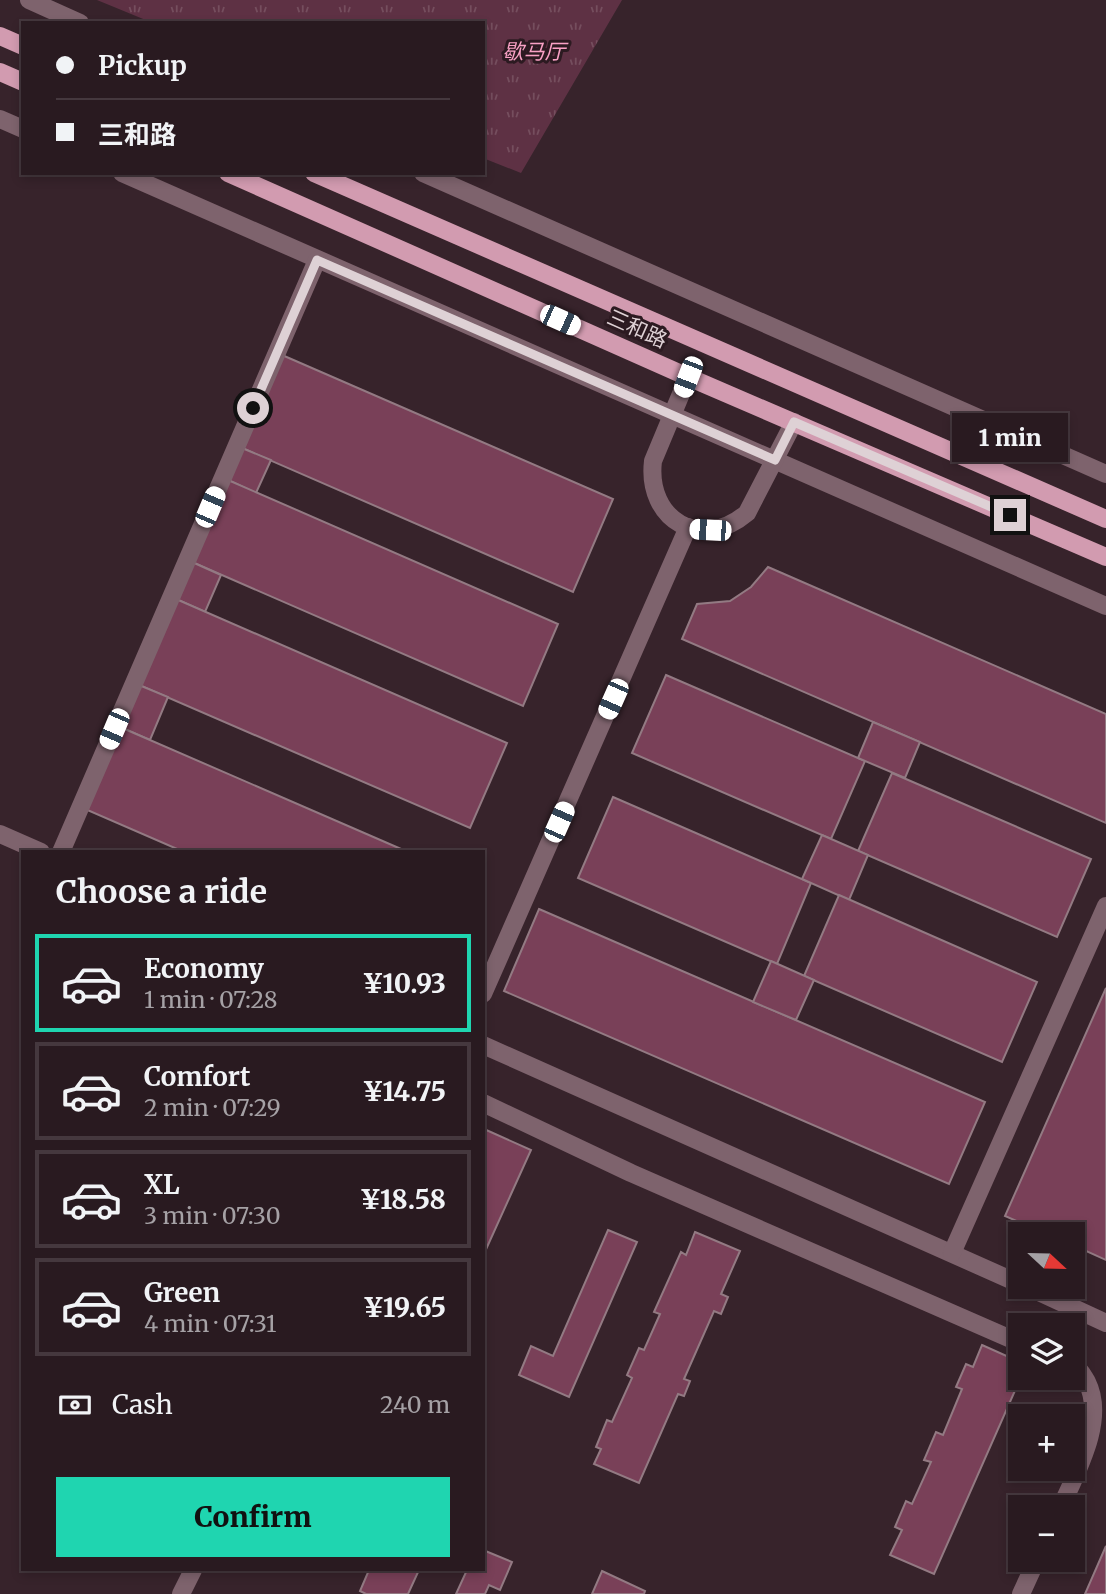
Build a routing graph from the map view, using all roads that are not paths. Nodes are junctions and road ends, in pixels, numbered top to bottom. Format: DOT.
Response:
graph roads {
  1 [pos="29,0"];
  2 [pos="76,21"];
  3 [pos="0,36"];
  4 [pos="21,45"];
  5 [pos="0,72"];
  6 [pos="21,81"];
  7 [pos="0,119"];
  8 [pos="21,128"];
  9 [pos="126,175"];
  10 [pos="233,175"];
  11 [pos="319,175"];
  12 [pos="428,175"];
  13 [pos="317,260"];
  14 [pos="688,377"];
  15 [pos="674,416"];
  16 [pos="794,422"];
  17 [pos="775,460"];
  18 [pos="1106,474"];
  19 [pos="1106,519"];
  20 [pos="688,527"];
  21 [pos="1106,556"];
  22 [pos="1106,606"];
  23 [pos="0,834"];
  24 [pos="36,850"];
  25 [pos="62,850"];
  26 [pos="1106,906"];
  27 [pos="485,989"];
  28 [pos="485,1046"];
  29 [pos="485,1104"];
  30 [pos="952,1253"];
  31 [pos="1008,1279"];
  32 [pos="1054,1299"];
  33 [pos="1106,1323"];
  34 [pos="1008,1338"];
  35 [pos="1085,1378"];
  36 [pos="1066,1495"];
  37 [pos="192,1571"];
  38 [pos="1031,1572"];
  39 [pos="181,1594"];
  40 [pos="1021,1594"];
  1 -- 2 [label="street"];
  3 -- 4 [label="main road"];
  5 -- 6 [label="main road"];
  7 -- 8 [label="street"];
  9 -- 13 [label="street"];
  10 -- 14 [label="main road, 三和路"];
  11 -- 19 [label="main road, 三和路"];
  12 -- 18 [label="street"];
  13 -- 15 [label="street"];
  13 -- 25 [label="street"];
  14 -- 15 [label="street"];
  14 -- 16 [label="main road, 三和路"];
  15 -- 17 [label="street"];
  15 -- 20 [label="street"];
  16 -- 17 [label="street"];
  16 -- 21 [label="main road, 三和路"];
  17 -- 20 [label="street"];
  17 -- 22 [label="street"];
  20 -- 27 [label="street"];
  23 -- 24 [label="street"];
  26 -- 30 [label="street"];
  28 -- 30 [label="street"];
  29 -- 34 [label="street"];
  30 -- 31 [label="street"];
  32 -- 33 [label="street"];
  35 -- 36 [label="street"];
  37 -- 39 [label="street"];
  38 -- 40 [label="street"];
}
